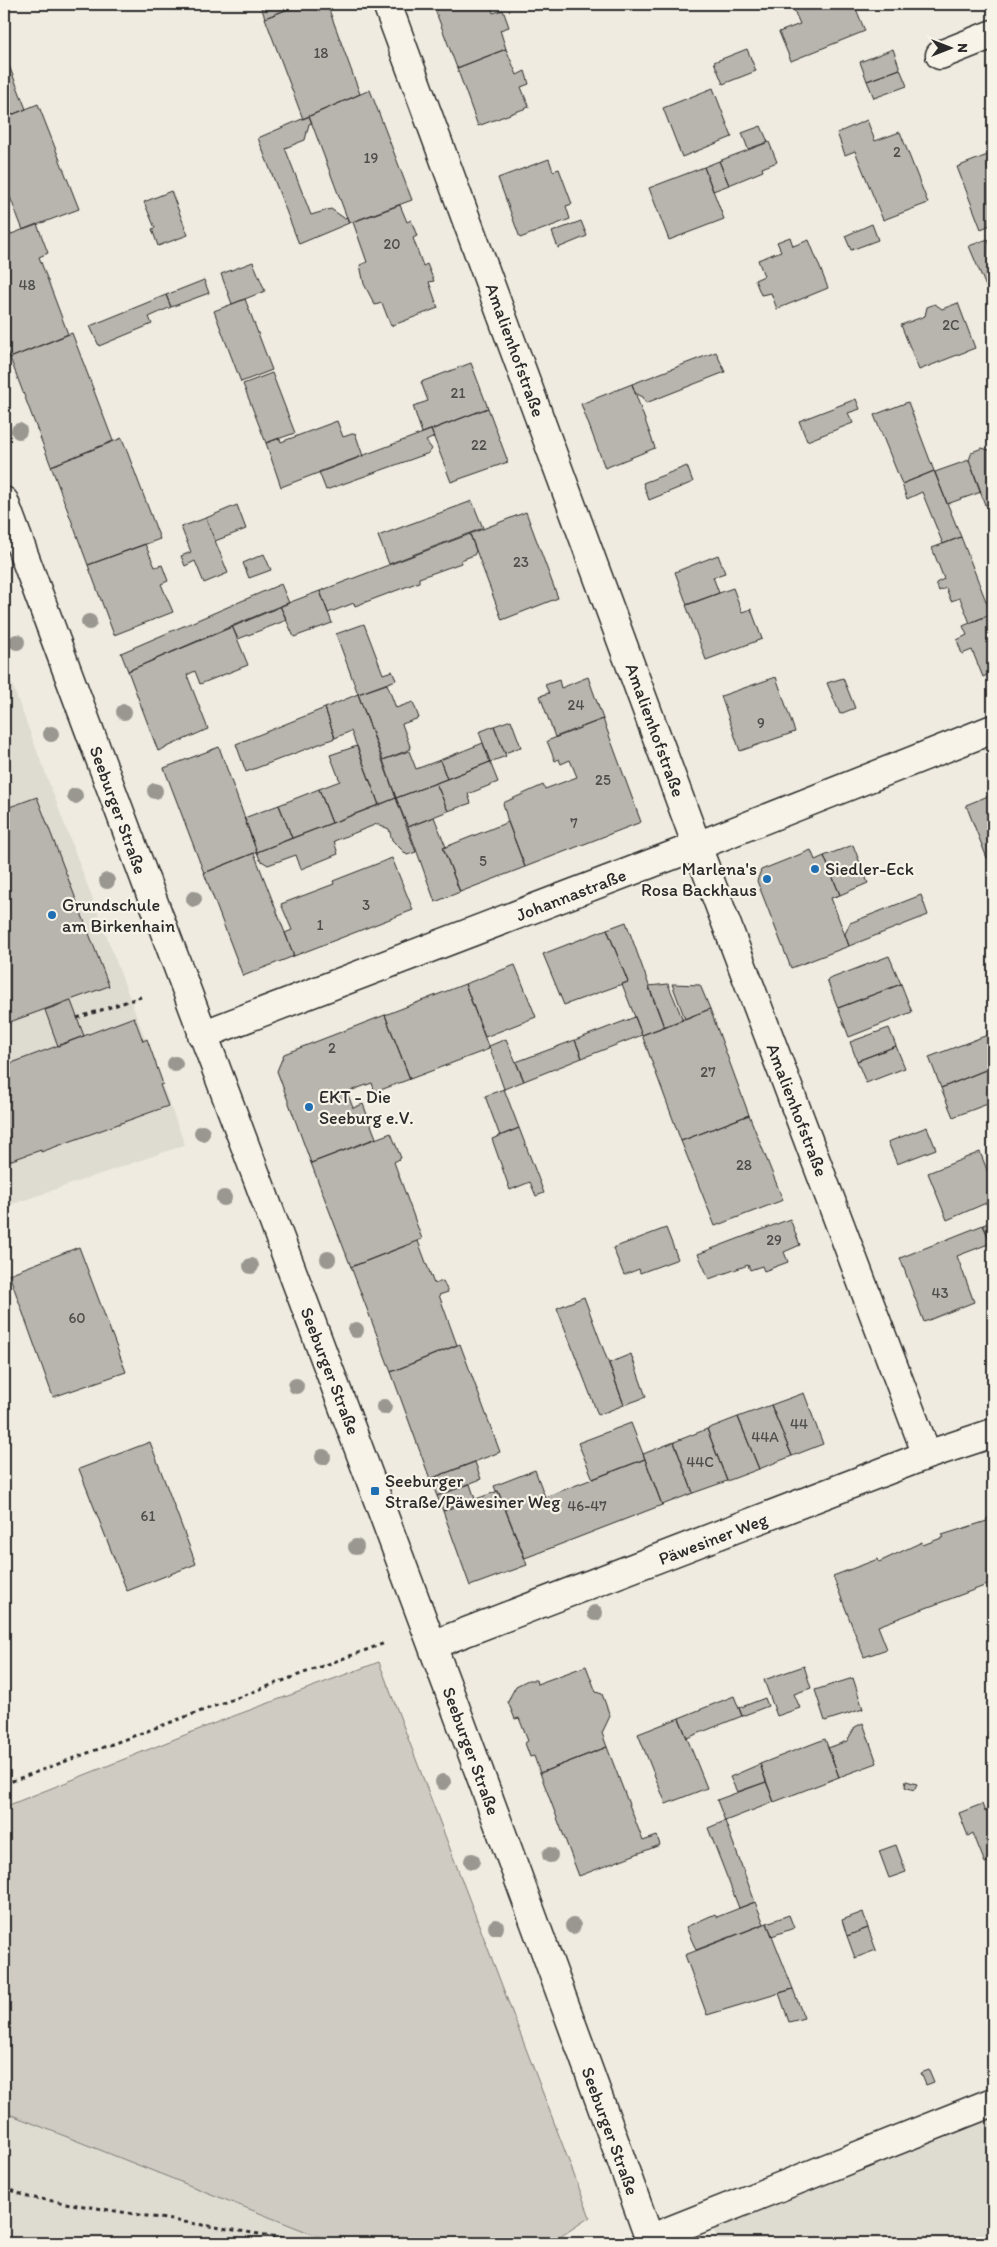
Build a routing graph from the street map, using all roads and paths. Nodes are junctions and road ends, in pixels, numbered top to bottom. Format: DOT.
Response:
graph roads {
  1 [pos="387,4"];
  2 [pos="993,34"];
  3 [pos="940,55"];
  4 [pos="4,501"];
  5 [pos="993,729"];
  6 [pos="697,846"];
  7 [pos="142,998"];
  8 [pos="77,1018"];
  9 [pos="202,1035"];
  10 [pos="993,1433"];
  11 [pos="927,1455"];
  12 [pos="385,1643"];
  13 [pos="432,1645"];
  14 [pos="4,1784"];
  15 [pos="993,2102"];
  16 [pos="4,2187"];
  17 [pos="650,2241"];
  18 [pos="315,2243"];
  1 -- 6 [label="street, Amalienhofstraße"];
  2 -- 3 [label="street"];
  4 -- 9 [label="street, Seeburger Straße"];
  5 -- 6 [label="street, Johannastraße"];
  6 -- 9 [label="street, Johannastraße"];
  6 -- 11 [label="street, Amalienhofstraße"];
  7 -- 8 [label="path"];
  9 -- 13 [label="street, Seeburger Straße"];
  10 -- 11 [label="street, Päwesiner Weg"];
  11 -- 13 [label="street, Päwesiner Weg"];
  12 -- 14 [label="path"];
  13 -- 17 [label="street, Seeburger Straße"];
  15 -- 17 [label="street"];
  16 -- 18 [label="path"];
}
